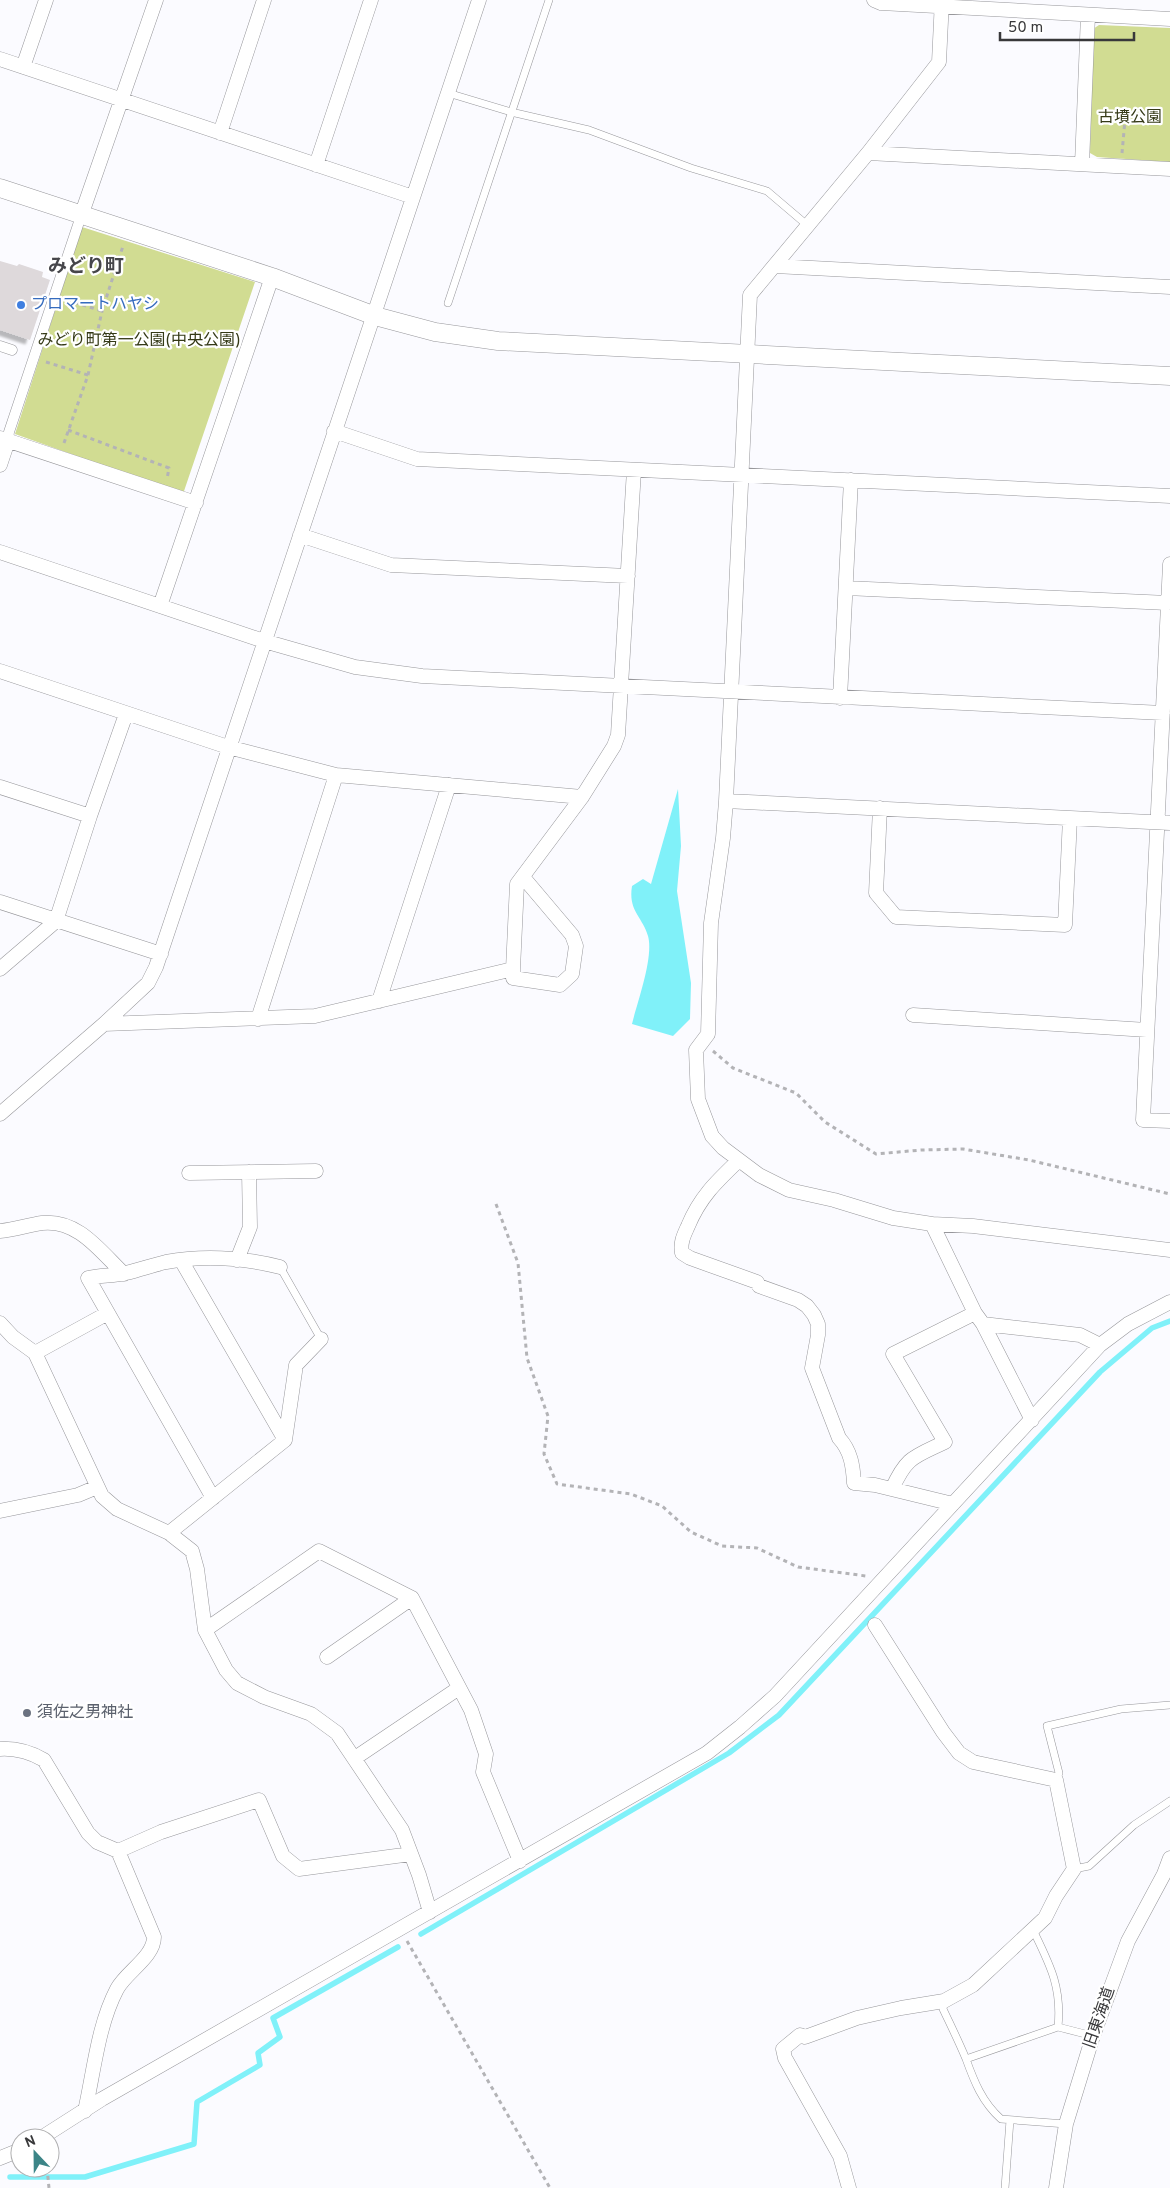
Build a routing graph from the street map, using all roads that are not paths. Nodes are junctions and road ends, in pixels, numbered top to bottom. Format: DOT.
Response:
graph roads {
  1 [pos="46,0"];
  2 [pos="156,0"];
  3 [pos="264,0"];
  4 [pos="371,0"];
  5 [pos="479,0"];
  6 [pos="549,0"];
  7 [pos="874,0"];
  8 [pos="942,2"];
  9 [pos="1041,6"];
  10 [pos="1088,15"];
  11 [pos="1170,19"];
  12 [pos="0,59"];
  13 [pos="23,67"];
  14 [pos="448,93"];
  15 [pos="122,100"];
  16 [pos="511,112"];
  17 [pos="220,133"];
  18 [pos="868,153"];
  19 [pos="1082,164"];
  20 [pos="316,165"];
  21 [pos="1170,169"];
  22 [pos="0,188"];
  23 [pos="413,197"];
  24 [pos="81,216"];
  25 [pos="807,225"];
  26 [pos="775,266"];
  27 [pos="272,277"];
  28 [pos="1170,287"];
  29 [pos="448,303"];
  30 [pos="375,316"];
  31 [pos="0,346"];
  32 [pos="12,350"];
  33 [pos="747,354"];
  34 [pos="1170,376"];
  35 [pos="334,431"];
  36 [pos="4,440"];
  37 [pos="0,465"];
  38 [pos="634,470"];
  39 [pos="742,474"];
  40 [pos="851,480"];
  41 [pos="1170,496"];
  42 [pos="196,503"];
  43 [pos="300,535"];
  44 [pos="0,552"];
  45 [pos="1170,564"];
  46 [pos="628,576"];
  47 [pos="846,588"];
  48 [pos="1168,603"];
  49 [pos="160,606"];
  50 [pos="264,642"];
  51 [pos="0,670"];
  52 [pos="621,686"];
  53 [pos="731,691"];
  54 [pos="840,698"];
  55 [pos="126,714"];
  56 [pos="1163,714"];
  57 [pos="228,747"];
  58 [pos="1166,757"];
  59 [pos="336,775"];
  60 [pos="449,785"];
  61 [pos="0,787"];
  62 [pos="582,797"];
  63 [pos="726,801"];
  64 [pos="880,808"];
  65 [pos="90,816"];
  66 [pos="1070,818"];
  67 [pos="1164,823"];
  68 [pos="523,877"];
  69 [pos="0,902"];
  70 [pos="56,921"];
  71 [pos="161,954"];
  72 [pos="0,969"];
  73 [pos="513,969"];
  74 [pos="379,1001"];
  75 [pos="913,1015"];
  76 [pos="258,1019"];
  77 [pos="104,1024"];
  78 [pos="1147,1030"];
  79 [pos="0,1114"];
  80 [pos="1170,1121"];
  81 [pos="739,1160"];
  82 [pos="316,1171"];
  83 [pos="249,1172"];
  84 [pos="189,1173"];
  85 [pos="932,1224"];
  86 [pos="0,1231"];
  87 [pos="1170,1250"];
  88 [pos="181,1260"];
  89 [pos="237,1260"];
  90 [pos="280,1267"];
  91 [pos="124,1274"];
  92 [pos="1170,1302"];
  93 [pos="108,1313"];
  94 [pos="979,1318"];
  95 [pos="0,1323"];
  96 [pos="321,1339"];
  97 [pos="1100,1345"];
  98 [pos="35,1353"];
  99 [pos="1032,1420"];
  100 [pos="285,1440"];
  101 [pos="97,1487"];
  102 [pos="892,1488"];
  103 [pos="213,1498"];
  104 [pos="952,1504"];
  105 [pos="0,1510"];
  106 [pos="169,1533"];
  107 [pos="412,1598"];
  108 [pos="875,1625"];
  109 [pos="205,1630"];
  110 [pos="327,1657"];
  111 [pos="459,1688"];
  112 [pos="1170,1705"];
  113 [pos="0,1749"];
  114 [pos="355,1758"];
  115 [pos="1056,1780"];
  116 [pos="1170,1800"];
  117 [pos="118,1851"];
  118 [pos="411,1854"];
  119 [pos="1170,1858"];
  120 [pos="520,1861"];
  121 [pos="1074,1869"];
  122 [pos="1167,1874"];
  123 [pos="430,1912"];
  124 [pos="1033,1930"];
  125 [pos="944,2001"];
  126 [pos="1058,2027"];
  127 [pos="1093,2036"];
  128 [pos="966,2059"];
  129 [pos="85,2111"];
  130 [pos="1010,2120"];
  131 [pos="1066,2124"];
  132 [pos="57,2128"];
  133 [pos="849,2188"];
  134 [pos="1005,2188"];
  135 [pos="1056,2188"];
  1 -- 13 [label="street"];
  2 -- 15 [label="street"];
  3 -- 17 [label="street"];
  4 -- 20 [label="street"];
  5 -- 14 [label="street"];
  6 -- 16 [label="lane"];
  7 -- 8 [label="street"];
  8 -- 9 [label="street"];
  8 -- 18 [label="street"];
  9 -- 10 [label="street"];
  10 -- 11 [label="street"];
  10 -- 19 [label="street"];
  12 -- 13 [label="street"];
  13 -- 15 [label="street"];
  14 -- 16 [label="lane"];
  14 -- 23 [label="street"];
  15 -- 17 [label="street"];
  15 -- 24 [label="street"];
  16 -- 25 [label="lane"];
  16 -- 29 [label="lane"];
  17 -- 20 [label="street"];
  18 -- 19 [label="street"];
  18 -- 25 [label="street"];
  19 -- 21 [label="street"];
  20 -- 23 [label="street"];
  22 -- 24 [label="street"];
  23 -- 30 [label="street"];
  24 -- 27 [label="street"];
  24 -- 36 [label="street"];
  25 -- 26 [label="street"];
  26 -- 28 [label="street"];
  26 -- 33 [label="street"];
  27 -- 30 [label="street"];
  27 -- 42 [label="street"];
  30 -- 33 [label="street"];
  30 -- 35 [label="street"];
  31 -- 32 [label="street"];
  33 -- 34 [label="street"];
  33 -- 39 [label="street"];
  35 -- 38 [label="street"];
  35 -- 43 [label="street"];
  36 -- 37 [label="street"];
  36 -- 42 [label="street"];
  38 -- 39 [label="street"];
  38 -- 46 [label="street"];
  39 -- 40 [label="street"];
  39 -- 53 [label="street"];
  40 -- 41 [label="street"];
  40 -- 47 [label="street"];
  42 -- 49 [label="street"];
  43 -- 46 [label="street"];
  43 -- 50 [label="street"];
  44 -- 49 [label="street"];
  45 -- 48 [label="street"];
  46 -- 52 [label="street"];
  47 -- 48 [label="street"];
  47 -- 54 [label="street"];
  48 -- 56 [label="street"];
  49 -- 50 [label="street"];
  50 -- 52 [label="street"];
  50 -- 57 [label="street"];
  51 -- 55 [label="street"];
  52 -- 53 [label="street"];
  52 -- 62 [label="street"];
  53 -- 54 [label="street"];
  53 -- 63 [label="street"];
  54 -- 56 [label="street"];
  55 -- 57 [label="street"];
  55 -- 65 [label="street"];
  56 -- 58 [label="street"];
  57 -- 59 [label="street"];
  57 -- 71 [label="street"];
  58 -- 67 [label="street"];
  59 -- 60 [label="street"];
  59 -- 76 [label="street"];
  60 -- 62 [label="street"];
  60 -- 74 [label="street"];
  61 -- 65 [label="street"];
  62 -- 68 [label="street"];
  63 -- 64 [label="street"];
  63 -- 81 [label="street"];
  64 -- 66 [label="street"];
  64 -- 66 [label="street"];
  65 -- 70 [label="street"];
  66 -- 67 [label="street"];
  67 -- 78 [label="street"];
  68 -- 73 [label="street"];
  68 -- 73 [label="street"];
  69 -- 70 [label="street"];
  70 -- 71 [label="street"];
  70 -- 72 [label="street"];
  71 -- 77 [label="street"];
  73 -- 74 [label="street"];
  74 -- 76 [label="street"];
  75 -- 78 [label="street"];
  76 -- 77 [label="street"];
  77 -- 79 [label="street"];
  78 -- 80 [label="street"];
  81 -- 85 [label="street"];
  81 -- 102 [label="street"];
  82 -- 83 [label="street"];
  83 -- 84 [label="street"];
  83 -- 89 [label="street"];
  85 -- 87 [label="street"];
  85 -- 94 [label="street"];
  86 -- 91 [label="street"];
  88 -- 89 [label="street"];
  88 -- 91 [label="street"];
  88 -- 100 [label="street"];
  89 -- 90 [label="street"];
  90 -- 96 [label="lane"];
  91 -- 93 [label="street"];
  92 -- 97 [label="street"];
  93 -- 98 [label="street"];
  93 -- 103 [label="street"];
  94 -- 97 [label="street"];
  94 -- 99 [label="street"];
  94 -- 102 [label="street"];
  95 -- 98 [label="street"];
  96 -- 100 [label="street"];
  97 -- 99 [label="street"];
  98 -- 101 [label="street"];
  99 -- 104 [label="street"];
  100 -- 103 [label="street"];
  101 -- 105 [label="street"];
  101 -- 106 [label="street"];
  102 -- 104 [label="street"];
  103 -- 106 [label="street"];
  104 -- 120 [label="street"];
  106 -- 109 [label="street"];
  107 -- 109 [label="street"];
  107 -- 110 [label="street"];
  107 -- 111 [label="street"];
  108 -- 115 [label="street"];
  109 -- 114 [label="street"];
  111 -- 114 [label="street"];
  111 -- 120 [label="street"];
  112 -- 115 [label="lane"];
  113 -- 117 [label="street"];
  114 -- 118 [label="street"];
  115 -- 121 [label="street"];
  116 -- 121 [label="lane"];
  117 -- 118 [label="street"];
  117 -- 129 [label="street"];
  118 -- 123 [label="street"];
  119 -- 122 [label="street, 旧東海道"];
  120 -- 123 [label="street"];
  121 -- 124 [label="street"];
  122 -- 127 [label="street, 旧東海道"];
  123 -- 129 [label="street"];
  124 -- 125 [label="street"];
  124 -- 126 [label="lane"];
  125 -- 128 [label="lane"];
  125 -- 133 [label="street"];
  126 -- 127 [label="lane"];
  126 -- 128 [label="lane"];
  127 -- 131 [label="street, 旧東海道"];
  128 -- 130 [label="lane"];
  129 -- 132 [label="street"];
  130 -- 131 [label="lane"];
  130 -- 134 [label="lane"];
  131 -- 135 [label="street, 旧東海道"];
}
